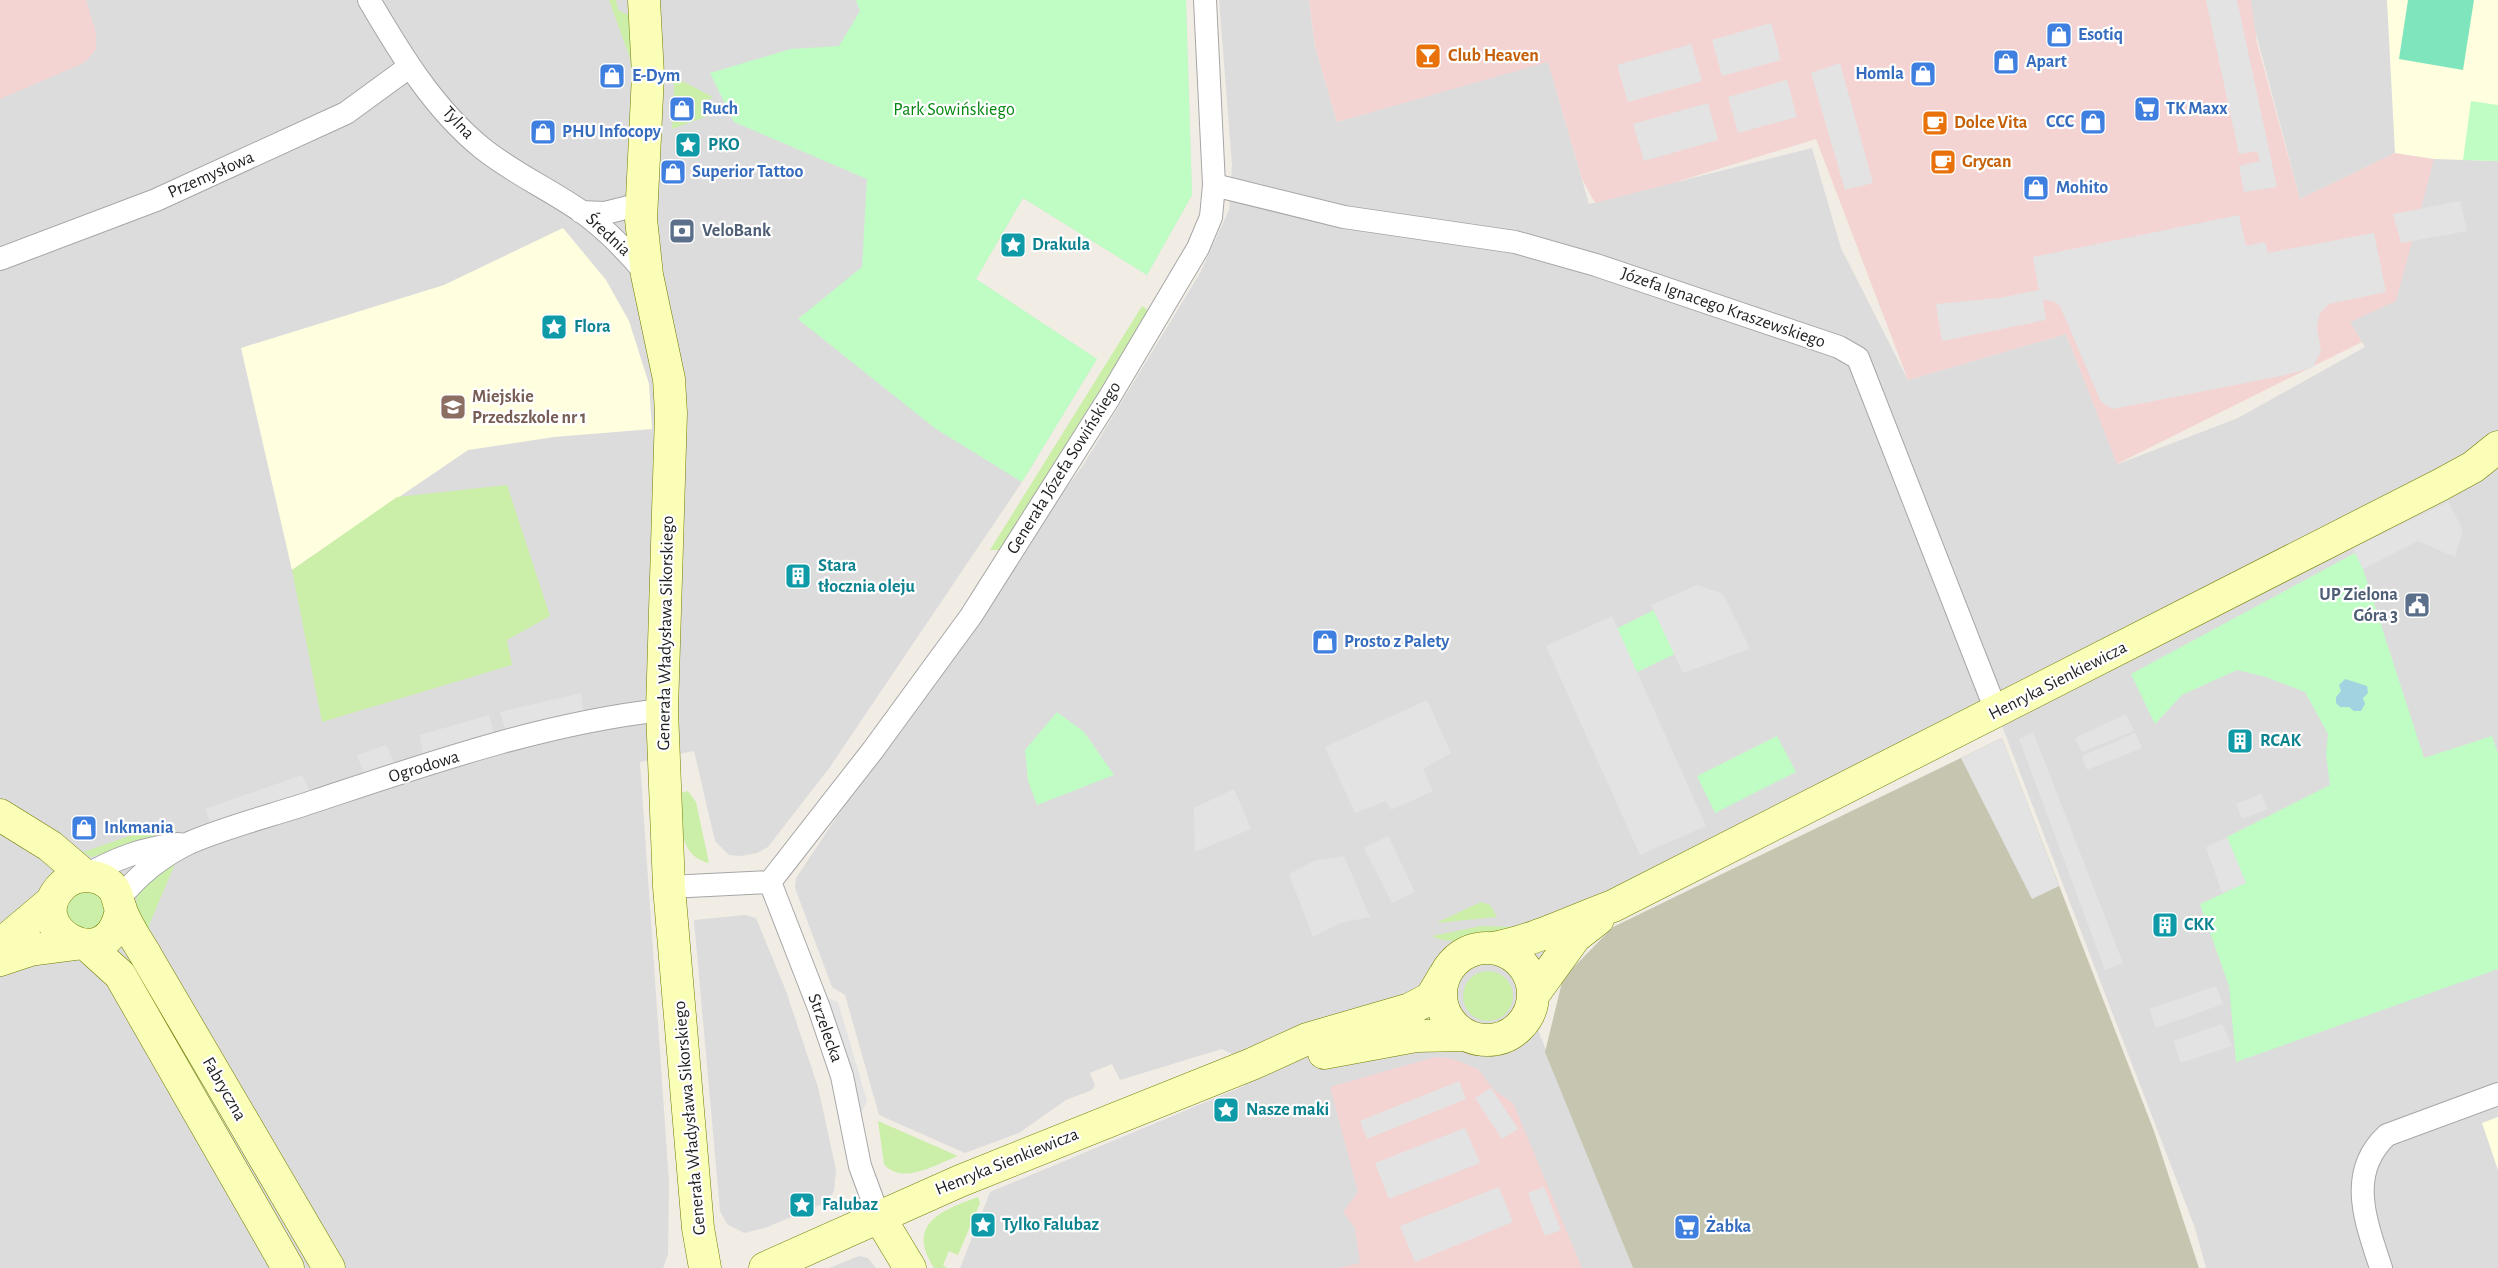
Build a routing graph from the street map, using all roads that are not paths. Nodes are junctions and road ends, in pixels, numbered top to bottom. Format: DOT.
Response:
graph roads {
  1 [pos="369,0"];
  2 [pos="644,0"];
  3 [pos="1204,0"];
  4 [pos="409,67"];
  5 [pos="1215,185"];
  6 [pos="641,204"];
  7 [pos="581,212"];
  8 [pos="0,259"];
  9 [pos="647,275"];
  10 [pos="2498,447"];
  11 [pos="662,710"];
  12 [pos="1997,712"];
  13 [pos="0,815"];
  14 [pos="190,843"];
  15 [pos="85,876"];
  16 [pos="770,882"];
  17 [pos="669,888"];
  18 [pos="52,901"];
  19 [pos="120,904"];
  20 [pos="1613,906"];
  21 [pos="0,945"];
  22 [pos="81,945"];
  23 [pos="1493,948"];
  24 [pos="0,960"];
  25 [pos="1444,976"];
  26 [pos="1533,995"];
  27 [pos="1466,1035"];
  28 [pos="1252,1064"];
  29 [pos="2498,1094"];
  30 [pos="878,1215"];
  31 [pos="288,1268"];
  32 [pos="329,1268"];
  33 [pos="705,1268"];
  34 [pos="765,1268"];
  35 [pos="910,1268"];
  36 [pos="2382,1268"];
  1 -- 4 [label="street, Tylna"];
  2 -- 6 [label="street, Generała Władysława Sikorskiego"];
  3 -- 5 [label="street, Generała Józefa Sowińskiego"];
  4 -- 7 [label="street, Tylna"];
  4 -- 8 [label="street, Przemysłowa"];
  5 -- 12 [label="street, Józefa Ignacego Kraszewskiego"];
  5 -- 16 [label="street, Generała Józefa Sowińskiego"];
  6 -- 7 [label="street, Średnia"];
  6 -- 9 [label="street, Generała Władysława Sikorskiego"];
  7 -- 9 [label="street, Średnia"];
  9 -- 11 [label="street, Generała Władysława Sikorskiego"];
  10 -- 12 [label="street, Henryka Sienkiewicza"];
  11 -- 14 [label="street, Ogrodowa"];
  11 -- 17 [label="street, Generała Władysława Sikorskiego"];
  12 -- 20 [label="street, Henryka Sienkiewicza"];
  13 -- 15 [label="street"];
  14 -- 15 [label="street, Ogrodowa"];
  14 -- 19 [label="street, Ogrodowa"];
  15 -- 18 [label="street"];
  15 -- 19 [label="street"];
  16 -- 17 [label="street"];
  16 -- 30 [label="street, Strzelecka"];
  17 -- 33 [label="street, Generała Władysława Sikorskiego"];
  18 -- 21 [label="street"];
  18 -- 22 [label="street"];
  19 -- 22 [label="street"];
  19 -- 32 [label="street, Fabryczna"];
  20 -- 23 [label="street, Henryka Sienkiewicza"];
  20 -- 26 [label="street, Henryka Sienkiewicza"];
  22 -- 24 [label="street"];
  22 -- 31 [label="street, Fabryczna"];
  23 -- 25 [label="street"];
  23 -- 26 [label="street"];
  25 -- 27 [label="street"];
  25 -- 28 [label="street, Henryka Sienkiewicza"];
  26 -- 27 [label="street"];
  27 -- 28 [label="street, Henryka Sienkiewicza"];
  28 -- 30 [label="street, Henryka Sienkiewicza"];
  29 -- 36 [label="street"];
  30 -- 34 [label="street, Henryka Sienkiewicza"];
  30 -- 35 [label="street, Strzelecka"];
}
